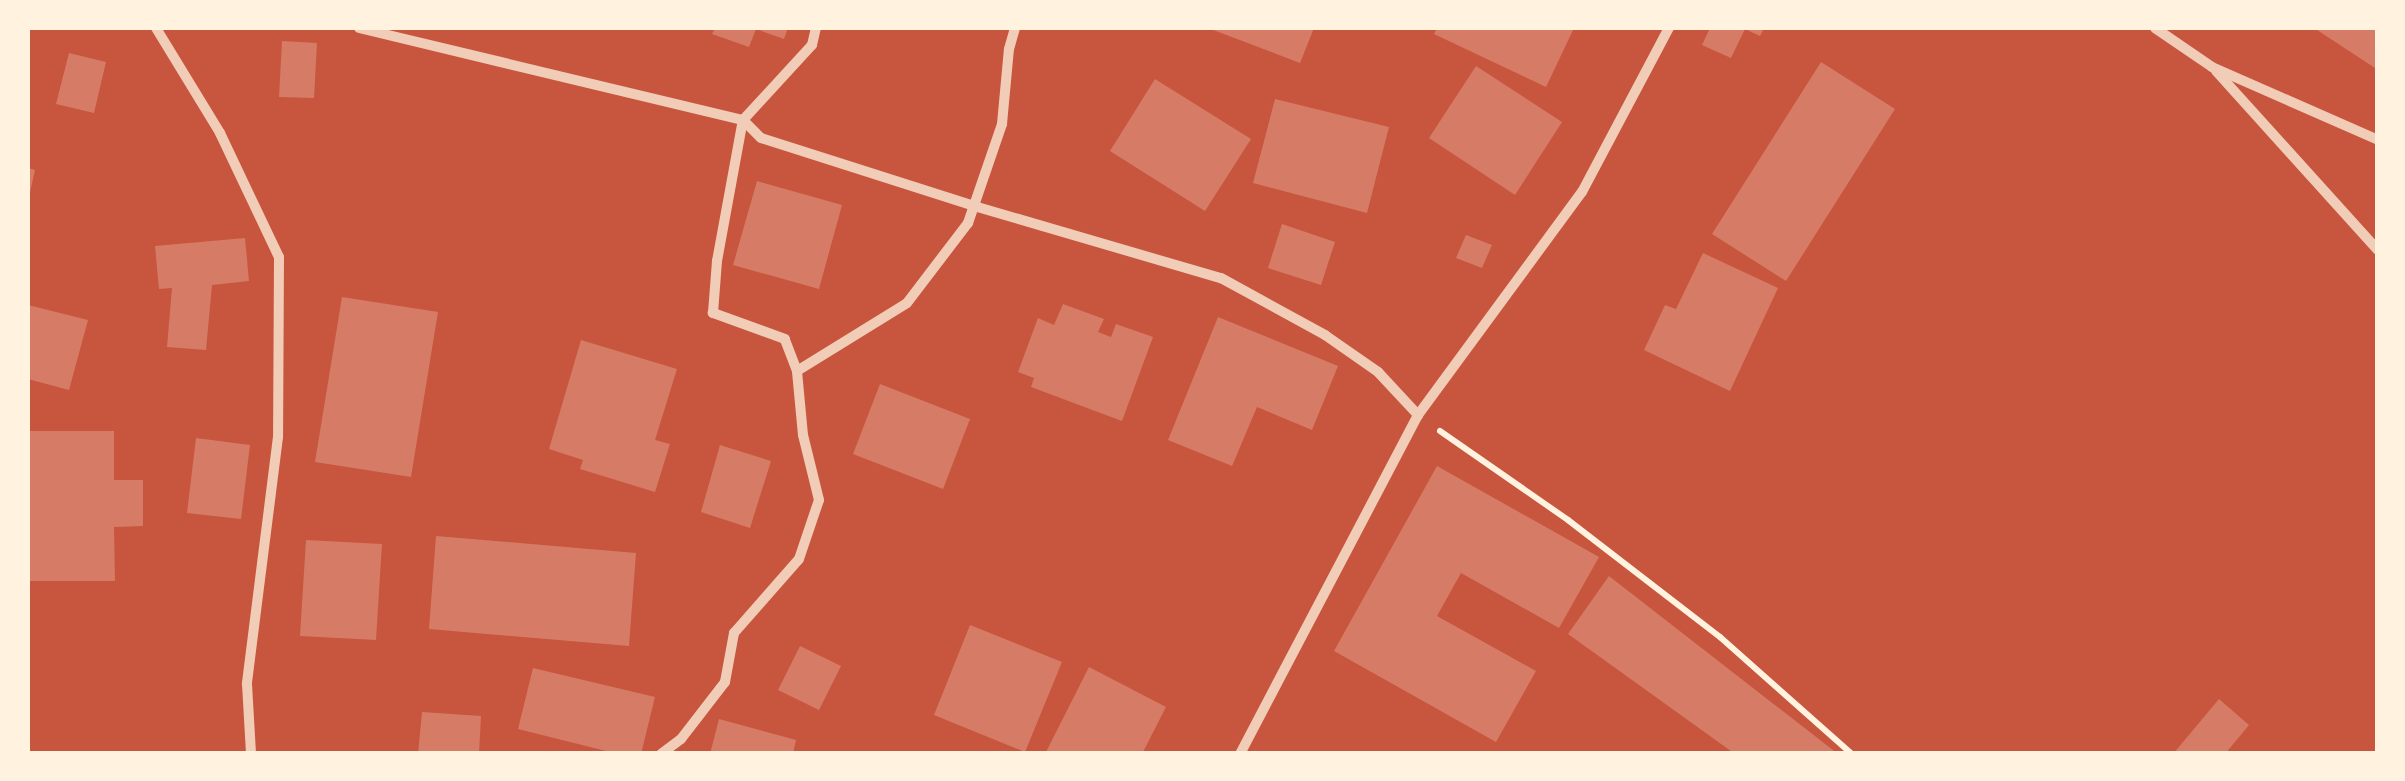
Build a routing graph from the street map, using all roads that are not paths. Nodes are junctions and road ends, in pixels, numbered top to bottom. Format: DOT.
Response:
graph roads {
  1 [pos="156,28"];
  2 [pos="358,28"];
  3 [pos="816,28"];
  4 [pos="1016,28"];
  5 [pos="1670,28"];
  6 [pos="2155,28"];
  7 [pos="2212,67"];
  8 [pos="743,120"];
  9 [pos="2378,140"];
  10 [pos="974,206"];
  11 [pos="2378,250"];
  12 [pos="796,371"];
  13 [pos="1418,415"];
  14 [pos="250,754"];
  15 [pos="661,754"];
  16 [pos="1240,754"];
  1 -- 14 [label="street"];
  2 -- 8 [label="street"];
  3 -- 8 [label="street"];
  4 -- 10 [label="street"];
  5 -- 13 [label="street"];
  6 -- 7 [label="street"];
  7 -- 9 [label="street"];
  7 -- 11 [label="street"];
  8 -- 10 [label="street"];
  8 -- 12 [label="street"];
  10 -- 12 [label="street"];
  10 -- 13 [label="street"];
  12 -- 15 [label="street"];
  13 -- 16 [label="street"];
}
